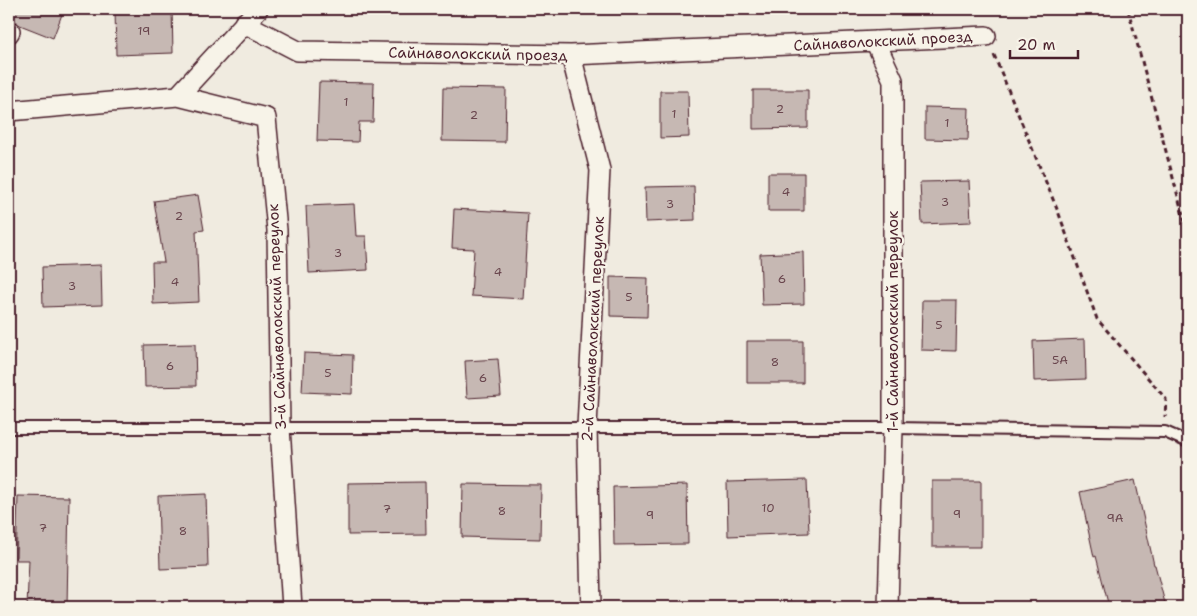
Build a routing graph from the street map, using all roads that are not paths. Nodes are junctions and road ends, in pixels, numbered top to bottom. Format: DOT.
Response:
graph roads {
  1 [pos="258,9"];
  2 [pos="244,23"];
  3 [pos="986,36"];
  4 [pos="875,41"];
  5 [pos="571,55"];
  6 [pos="178,96"];
  7 [pos="9,111"];
  8 [pos="9,428"];
  9 [pos="280,428"];
  10 [pos="587,428"];
  11 [pos="893,428"];
  12 [pos="1188,442"];
  13 [pos="292,607"];
  14 [pos="590,607"];
  15 [pos="888,607"];
  1 -- 2 [label="street"];
  2 -- 5 [label="street, Сайнаволокский проезд"];
  2 -- 6 [label="street"];
  3 -- 4 [label="street, Сайнаволокский проезд"];
  4 -- 5 [label="street, Сайнаволокский проезд"];
  4 -- 11 [label="street, 1-й Сайнаволокский переулок"];
  5 -- 10 [label="street, 2-й Сайнаволокский переулок"];
  6 -- 7 [label="street"];
  6 -- 9 [label="street, 3-й Сайнаволокский переулок"];
  8 -- 9 [label="lane"];
  9 -- 10 [label="lane"];
  9 -- 13 [label="street, 3-й Сайнаволокский переулок"];
  10 -- 11 [label="lane"];
  10 -- 14 [label="street, 2-й Сайнаволокский переулок"];
  11 -- 12 [label="lane"];
  11 -- 15 [label="street, 1-й Сайнаволокский переулок"];
}
